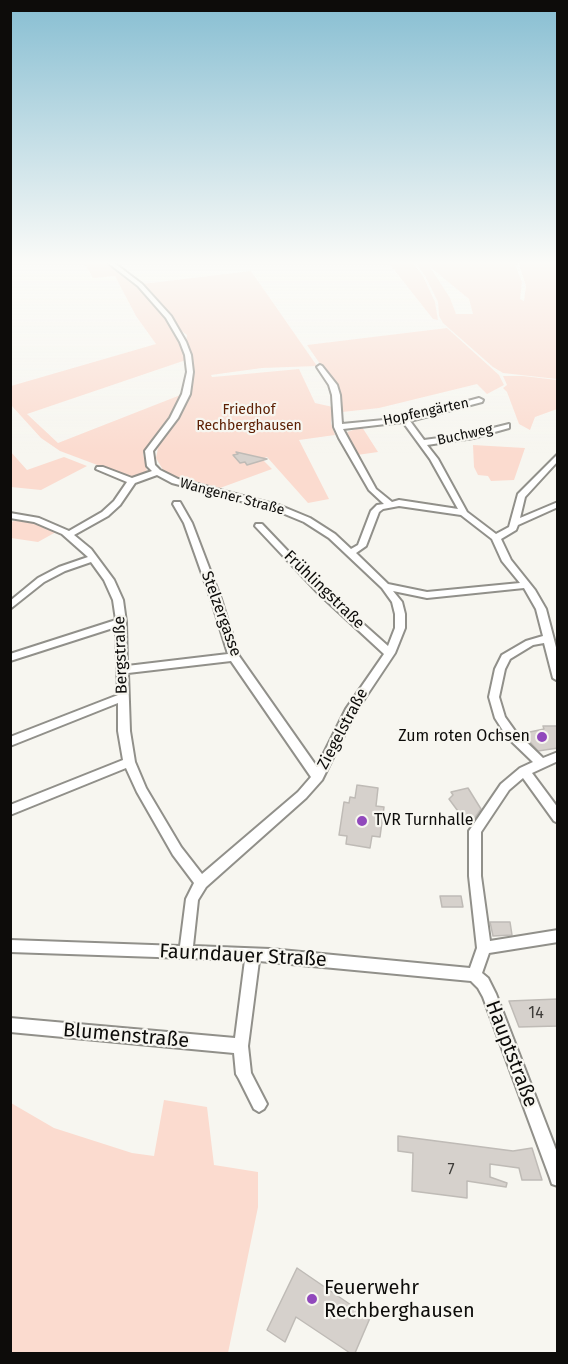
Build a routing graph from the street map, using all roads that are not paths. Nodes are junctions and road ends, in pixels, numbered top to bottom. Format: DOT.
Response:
graph roads {
  1 [pos="174,326"];
  2 [pos="320,367"];
  3 [pos="479,400"];
  4 [pos="405,420"];
  5 [pos="506,426"];
  6 [pos="338,427"];
  7 [pos="423,443"];
  8 [pos="558,456"];
  9 [pos="100,469"];
  10 [pos="157,472"];
  11 [pos="132,481"];
  12 [pos="177,504"];
  13 [pos="389,504"];
  14 [pos="558,504"];
  15 [pos="464,513"];
  16 [pos="10,515"];
  17 [pos="515,523"];
  18 [pos="259,526"];
  19 [pos="69,534"];
  20 [pos="496,538"];
  21 [pos="350,553"];
  22 [pos="93,558"];
  23 [pos="526,585"];
  24 [pos="385,586"];
  25 [pos="10,606"];
  26 [pos="121,622"];
  27 [pos="549,638"];
  28 [pos="390,652"];
  29 [pos="234,657"];
  30 [pos="10,658"];
  31 [pos="122,670"];
  32 [pos="558,678"];
  33 [pos="123,697"];
  34 [pos="10,742"];
  35 [pos="558,756"];
  36 [pos="129,762"];
  37 [pos="540,762"];
  38 [pos="524,771"];
  39 [pos="318,777"];
  40 [pos="10,810"];
  41 [pos="558,818"];
  42 [pos="201,883"];
  43 [pos="558,936"];
  44 [pos="11,946"];
  45 [pos="484,948"];
  46 [pos="186,951"];
  47 [pos="253,954"];
  48 [pos="474,975"];
  49 [pos="10,1025"];
  50 [pos="241,1046"];
  51 [pos="259,1104"];
  52 [pos="558,1178"];
  1 -- 10 [label="street"];
  2 -- 6 [label="street"];
  3 -- 4 [label="street, Hopfengärten"];
  4 -- 6 [label="street, Hopfengärten"];
  4 -- 7 [label="street"];
  5 -- 7 [label="street, Buchweg"];
  6 -- 13 [label="street"];
  7 -- 15 [label="street"];
  8 -- 17 [label="street"];
  9 -- 11 [label="street"];
  10 -- 11 [label="street"];
  10 -- 21 [label="street, Wangener Straße"];
  11 -- 19 [label="street"];
  12 -- 29 [label="street, Stelzergasse"];
  13 -- 15 [label="street"];
  13 -- 21 [label="street"];
  14 -- 17 [label="street"];
  15 -- 20 [label="street"];
  16 -- 19 [label="street"];
  17 -- 20 [label="street"];
  18 -- 28 [label="street, Frühlingstraße"];
  19 -- 22 [label="street, Bergstraße"];
  20 -- 23 [label="street"];
  21 -- 24 [label="street, Ziegelstraße"];
  22 -- 25 [label="street"];
  22 -- 26 [label="street, Bergstraße"];
  23 -- 24 [label="street"];
  23 -- 27 [label="street"];
  24 -- 28 [label="street, Ziegelstraße"];
  26 -- 30 [label="street"];
  26 -- 31 [label="street, Bergstraße"];
  27 -- 32 [label="street"];
  27 -- 37 [label="street"];
  28 -- 39 [label="street, Ziegelstraße"];
  29 -- 31 [label="street"];
  29 -- 39 [label="street, Stelzergasse"];
  31 -- 33 [label="street, Bergstraße"];
  33 -- 34 [label="street"];
  33 -- 36 [label="street, Bergstraße"];
  35 -- 37 [label="street"];
  36 -- 40 [label="street"];
  36 -- 42 [label="street, Bergstraße"];
  37 -- 38 [label="street"];
  38 -- 41 [label="street"];
  38 -- 45 [label="street"];
  39 -- 42 [label="street, Ziegelstraße"];
  42 -- 46 [label="street, Ziegelstraße"];
  43 -- 45 [label="street"];
  44 -- 46 [label="street, Faurndauer Straße"];
  45 -- 48 [label="street"];
  46 -- 47 [label="street, Faurndauer Straße"];
  47 -- 48 [label="street, Faurndauer Straße"];
  47 -- 50 [label="street"];
  48 -- 52 [label="street, Hauptstraße"];
  49 -- 50 [label="street, Blumenstraße"];
  50 -- 51 [label="street"];
}
